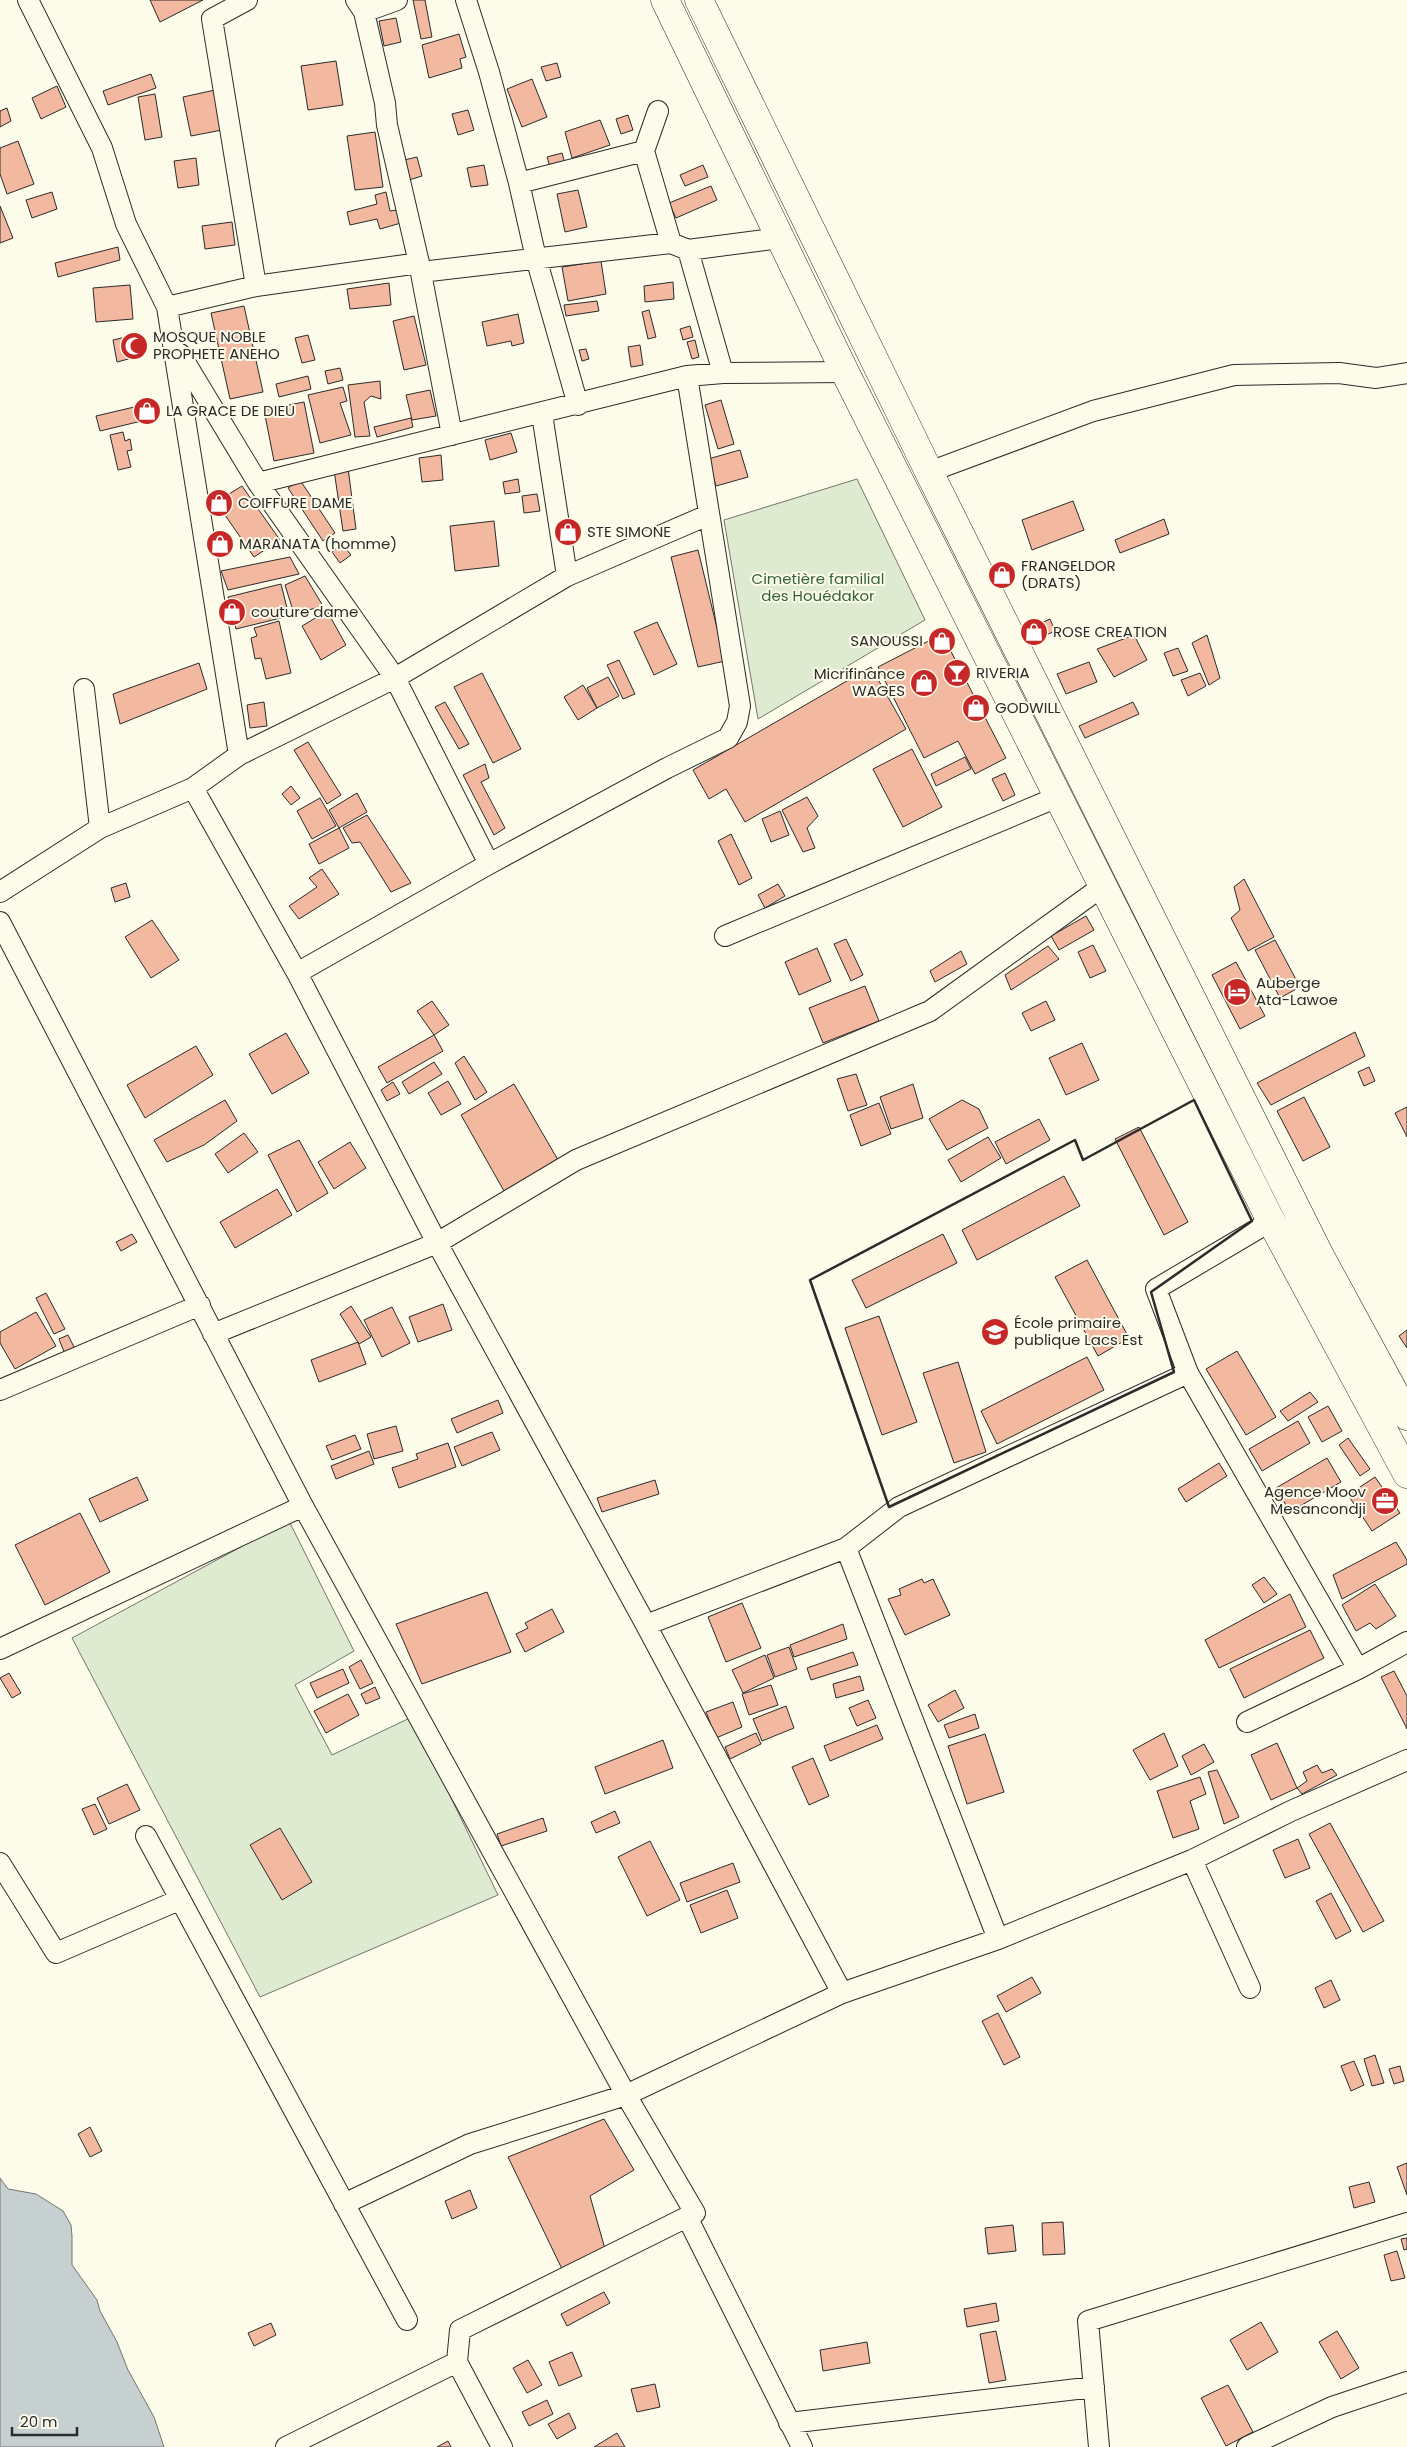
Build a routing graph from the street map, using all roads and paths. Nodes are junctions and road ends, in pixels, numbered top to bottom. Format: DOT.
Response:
graph roads {
  1 [pos="28,0"];
  2 [pos="247,0"];
  3 [pos="397,0"];
  4 [pos="466,0"];
  5 [pos="666,0"];
  6 [pos="699,0"];
  7 [pos="360,6"];
  8 [pos="658,111"];
  9 [pos="644,151"];
  10 [pos="519,184"];
  11 [pos="780,238"];
  12 [pos="679,246"];
  13 [pos="536,258"];
  14 [pos="420,268"];
  15 [pos="256,286"];
  16 [pos="167,307"];
  17 [pos="174,346"];
  18 [pos="845,372"];
  19 [pos="723,373"];
  20 [pos="1407,374"];
  21 [pos="686,376"];
  22 [pos="578,405"];
  23 [pos="542,414"];
  24 [pos="452,435"];
  25 [pos="929,472"];
  26 [pos="258,482"];
  27 [pos="708,515"];
  28 [pos="567,576"];
  29 [pos="395,678"];
  30 [pos="84,689"];
  31 [pos="239,755"];
  32 [pos="192,788"];
  33 [pos="1060,796"];
  34 [pos="100,828"];
  35 [pos="489,864"];
  36 [pos="1103,886"];
  37 [pos="0,892"];
  38 [pos="0,922"];
  39 [pos="725,936"];
  40 [pos="297,973"];
  41 [pos="1271,1221"];
  42 [pos="437,1243"];
  43 [pos="200,1305"];
  44 [pos="213,1334"];
  45 [pos="1188,1373"];
  46 [pos="0,1390"];
  47 [pos="1407,1416"];
  48 [pos="1407,1474"];
  49 [pos="303,1506"];
  50 [pos="846,1548"];
  51 [pos="646,1626"];
  52 [pos="1407,1642"];
  53 [pos="0,1649"];
  54 [pos="1358,1670"];
  55 [pos="1247,1722"];
  56 [pos="1407,1760"];
  57 [pos="146,1836"];
  58 [pos="1192,1860"];
  59 [pos="0,1863"];
  60 [pos="179,1900"];
  61 [pos="998,1939"];
  62 [pos="1250,1988"];
  63 [pos="842,1993"];
  64 [pos="626,2095"];
  65 [pos="344,2204"];
  66 [pos="687,2218"];
  67 [pos="1407,2223"];
  68 [pos="407,2320"];
  69 [pos="457,2362"];
  70 [pos="1407,2382"];
  71 [pos="1094,2387"];
  72 [pos="790,2423"];
  73 [pos="286,2447"];
  74 [pos="502,2447"];
  75 [pos="802,2447"];
  76 [pos="1099,2447"];
  77 [pos="1247,2447"];
  1 -- 16 [label="street"];
  2 -- 15 [label="street"];
  3 -- 7 [label="street"];
  4 -- 10 [label="street"];
  5 -- 11 [label="highway"];
  6 -- 25 [label="highway"];
  7 -- 14 [label="street"];
  8 -- 9 [label="street"];
  9 -- 10 [label="street"];
  9 -- 12 [label="street"];
  10 -- 13 [label="street"];
  11 -- 12 [label="street"];
  11 -- 18 [label="highway"];
  12 -- 13 [label="street"];
  12 -- 19 [label="street"];
  13 -- 14 [label="street"];
  13 -- 22 [label="street"];
  14 -- 15 [label="street"];
  14 -- 24 [label="street"];
  15 -- 16 [label="street"];
  16 -- 17 [label="street"];
  17 -- 26 [label="street"];
  17 -- 31 [label="street"];
  18 -- 19 [label="street"];
  18 -- 33 [label="highway"];
  19 -- 21 [label="street"];
  20 -- 25 [label="street"];
  21 -- 22 [label="street"];
  21 -- 27 [label="street"];
  22 -- 23 [label="street"];
  23 -- 24 [label="street"];
  23 -- 28 [label="street"];
  24 -- 26 [label="street"];
  25 -- 47 [label="highway"];
  26 -- 29 [label="street"];
  27 -- 28 [label="street"];
  27 -- 35 [label="street"];
  28 -- 29 [label="street"];
  29 -- 31 [label="street"];
  29 -- 35 [label="street"];
  30 -- 34 [label="street"];
  31 -- 32 [label="street"];
  32 -- 34 [label="street"];
  32 -- 40 [label="street"];
  33 -- 36 [label="highway"];
  33 -- 39 [label="street"];
  34 -- 37 [label="street"];
  35 -- 40 [label="street"];
  36 -- 41 [label="highway"];
  36 -- 42 [label="street"];
  38 -- 43 [label="street"];
  40 -- 42 [label="street"];
  41 -- 45 [label="street"];
  41 -- 48 [label="highway"];
  42 -- 44 [label="street"];
  42 -- 51 [label="street"];
  43 -- 44 [label="street"];
  43 -- 46 [label="street"];
  44 -- 49 [label="street"];
  45 -- 50 [label="street"];
  45 -- 54 [label="street"];
  49 -- 53 [label="street"];
  49 -- 64 [label="street"];
  50 -- 51 [label="street"];
  50 -- 61 [label="street"];
  51 -- 63 [label="street"];
  52 -- 54 [label="street"];
  54 -- 55 [label="street"];
  56 -- 58 [label="street"];
  57 -- 60 [label="street"];
  58 -- 61 [label="street"];
  58 -- 62 [label="street"];
  59 -- 60 [label="street"];
  60 -- 65 [label="street"];
  61 -- 63 [label="street"];
  63 -- 64 [label="street"];
  64 -- 65 [label="street"];
  64 -- 66 [label="street"];
  65 -- 68 [label="street"];
  66 -- 69 [label="street"];
  66 -- 72 [label="street"];
  67 -- 71 [label="street"];
  69 -- 73 [label="street"];
  69 -- 74 [label="street"];
  70 -- 77 [label="street"];
  71 -- 72 [label="street"];
  71 -- 76 [label="street"];
  72 -- 75 [label="street"];
}
